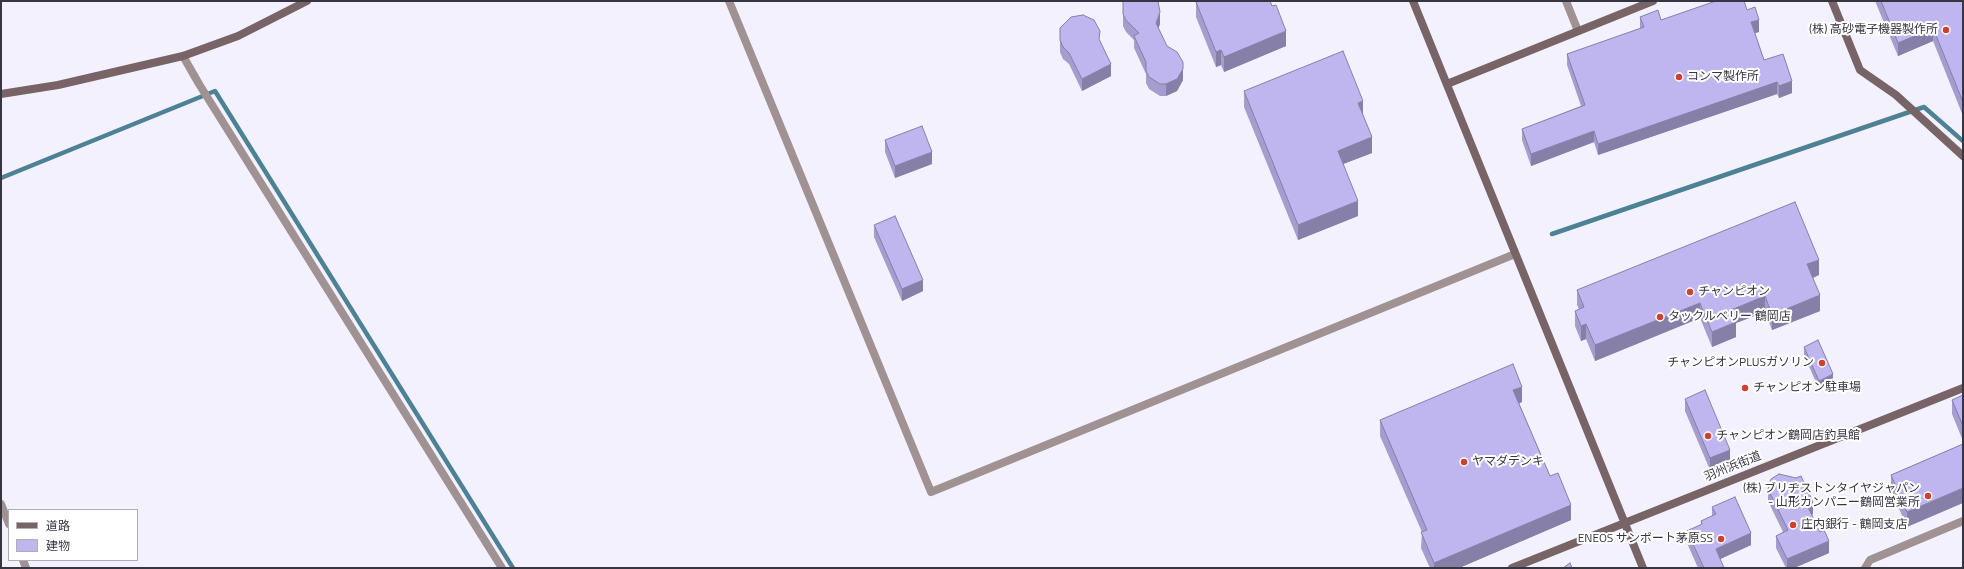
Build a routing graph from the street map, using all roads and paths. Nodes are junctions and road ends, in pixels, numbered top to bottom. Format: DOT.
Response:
graph roads {
  1 [pos="307,1"];
  2 [pos="729,1"];
  3 [pos="1413,1"];
  4 [pos="1566,1"];
  5 [pos="1653,1"];
  6 [pos="1832,1"];
  7 [pos="1578,31"];
  8 [pos="183,56"];
  9 [pos="1447,84"];
  10 [pos="1,94"];
  11 [pos="1963,156"];
  12 [pos="1515,254"];
  13 [pos="1963,388"];
  14 [pos="1,504"];
  15 [pos="1963,521"];
  16 [pos="8,522"];
  17 [pos="1624,524"];
  18 [pos="502,568"];
  19 [pos="1512,568"];
  20 [pos="1643,568"];
  21 [pos="1866,568"];
  1 -- 8 [label="street"];
  2 -- 12 [label="street"];
  3 -- 9 [label="street"];
  4 -- 7 [label="street"];
  5 -- 7 [label="street"];
  6 -- 11 [label="street"];
  7 -- 9 [label="street"];
  8 -- 10 [label="street"];
  8 -- 18 [label="street"];
  9 -- 12 [label="street"];
  12 -- 17 [label="street"];
  13 -- 17 [label="street, 羽州浜街道"];
  14 -- 16 [label="street"];
  15 -- 21 [label="street"];
  17 -- 19 [label="street, 羽州浜街道"];
  17 -- 20 [label="street"];
}
